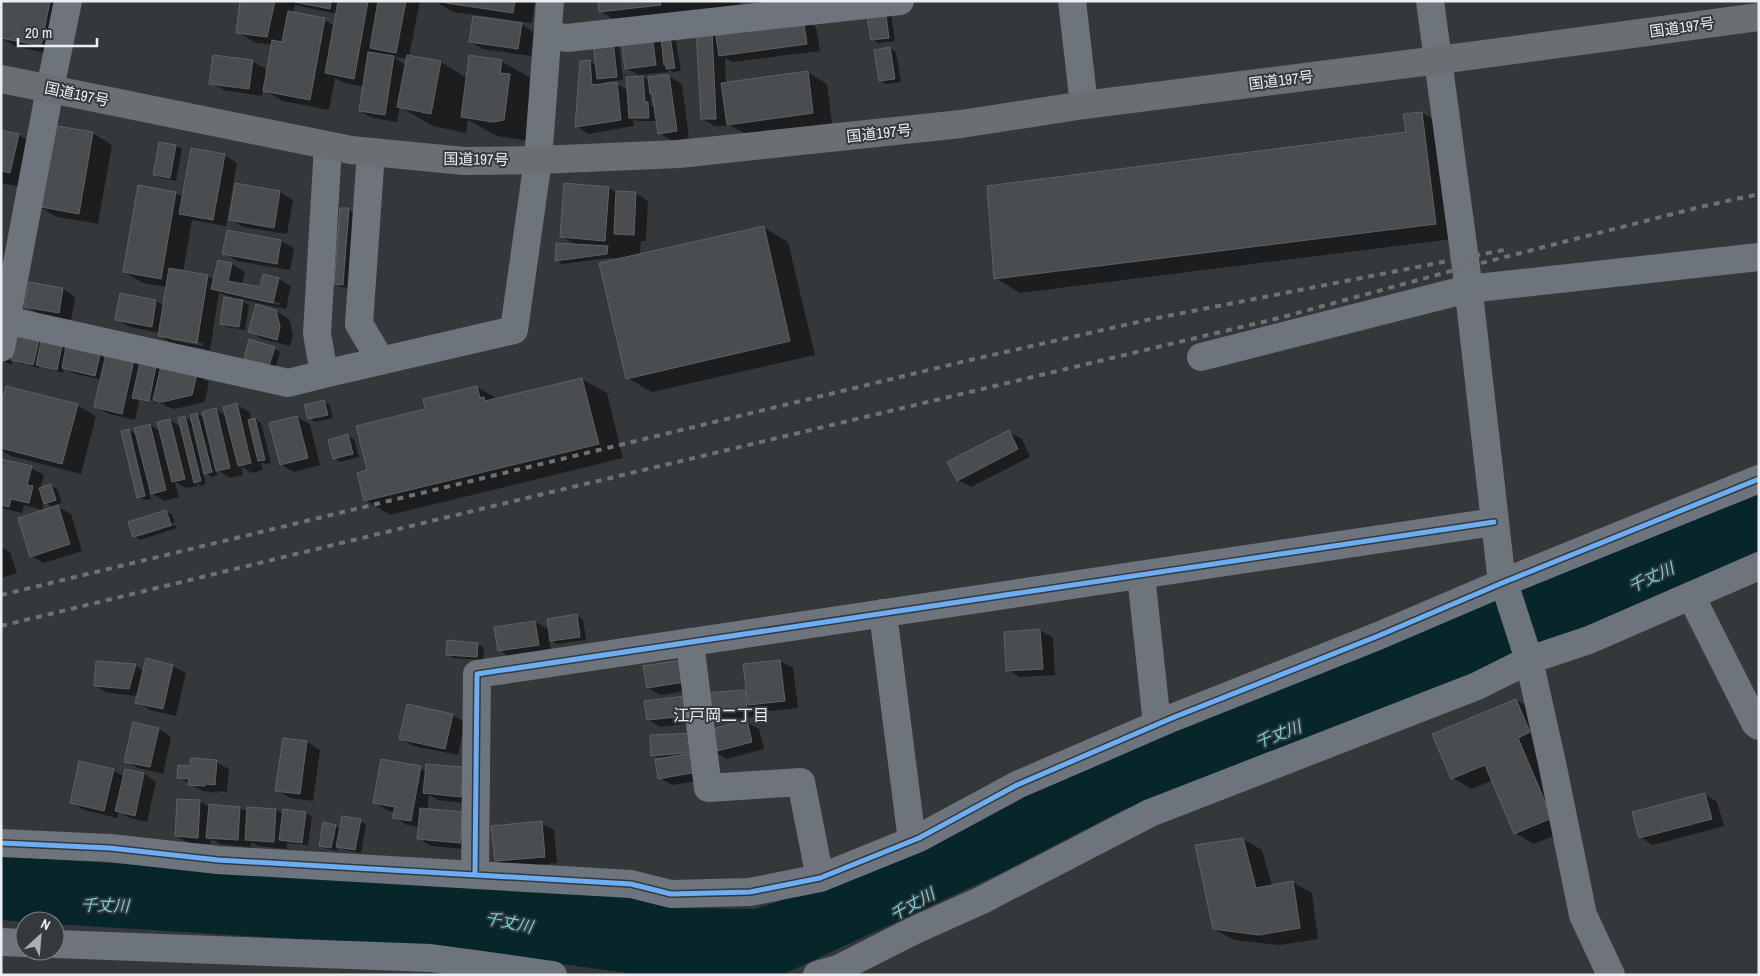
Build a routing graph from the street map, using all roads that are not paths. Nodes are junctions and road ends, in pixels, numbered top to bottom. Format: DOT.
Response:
graph roads {
  1 [pos="68,1"];
  2 [pos="550,1"];
  3 [pos="900,1"];
  4 [pos="1072,1"];
  5 [pos="1430,1"];
  6 [pos="1759,17"];
  7 [pos="548,35"];
  8 [pos="1439,60"];
  9 [pos="1,79"];
  10 [pos="50,88"];
  11 [pos="1084,105"];
  12 [pos="328,146"];
  13 [pos="371,152"];
  14 [pos="538,160"];
  15 [pos="1759,257"];
  16 [pos="1468,289"];
  17 [pos="4,320"];
  18 [pos="1,348"];
  19 [pos="1201,357"];
  20 [pos="380,361"];
  21 [pos="324,374"];
  22 [pos="1759,479"];
  23 [pos="1494,522"];
  24 [pos="1759,566"];
  25 [pos="1140,575"];
  26 [pos="1505,589"];
  27 [pos="1691,596"];
  28 [pos="883,613"];
  29 [pos="690,642"];
  30 [pos="1529,660"];
  31 [pos="1157,724"];
  32 [pos="1759,726"];
  33 [pos="912,841"];
  34 [pos="1,844"];
  35 [pos="475,875"];
  36 [pos="820,878"];
  37 [pos="1,942"];
  38 [pos="15,942"];
  39 [pos="65,944"];
  40 [pos="553,975"];
  41 [pos="817,975"];
  42 [pos="1611,975"];
  1 -- 10 [label="street"];
  2 -- 7 [label="street"];
  3 -- 7 [label="street"];
  4 -- 11 [label="street"];
  5 -- 8 [label="street"];
  6 -- 8 [label="highway, 国道197号"];
  7 -- 14 [label="street"];
  8 -- 11 [label="highway, 国道197号"];
  8 -- 16 [label="street"];
  9 -- 10 [label="highway, 国道197号"];
  10 -- 12 [label="highway, 国道197号"];
  10 -- 17 [label="street"];
  11 -- 14 [label="highway, 国道197号"];
  12 -- 13 [label="highway, 国道197号"];
  12 -- 21 [label="street"];
  13 -- 14 [label="highway, 国道197号"];
  13 -- 20 [label="street"];
  14 -- 20 [label="street"];
  15 -- 16 [label="street"];
  16 -- 19 [label="street"];
  16 -- 23 [label="street"];
  17 -- 18 [label="street"];
  17 -- 21 [label="street"];
  20 -- 21 [label="street"];
  22 -- 26 [label="street"];
  23 -- 25 [label="street"];
  23 -- 26 [label="street"];
  24 -- 27 [label="street"];
  25 -- 28 [label="street"];
  25 -- 31 [label="street"];
  26 -- 30 [label="street"];
  26 -- 31 [label="street"];
  27 -- 30 [label="street"];
  27 -- 32 [label="street"];
  28 -- 29 [label="street"];
  28 -- 33 [label="street"];
  29 -- 35 [label="street"];
  29 -- 36 [label="street"];
  30 -- 41 [label="street"];
  30 -- 42 [label="street"];
  31 -- 33 [label="street"];
  33 -- 36 [label="street"];
  34 -- 35 [label="street"];
  35 -- 36 [label="street"];
  37 -- 38 [label="street"];
  39 -- 40 [label="street"];
}
